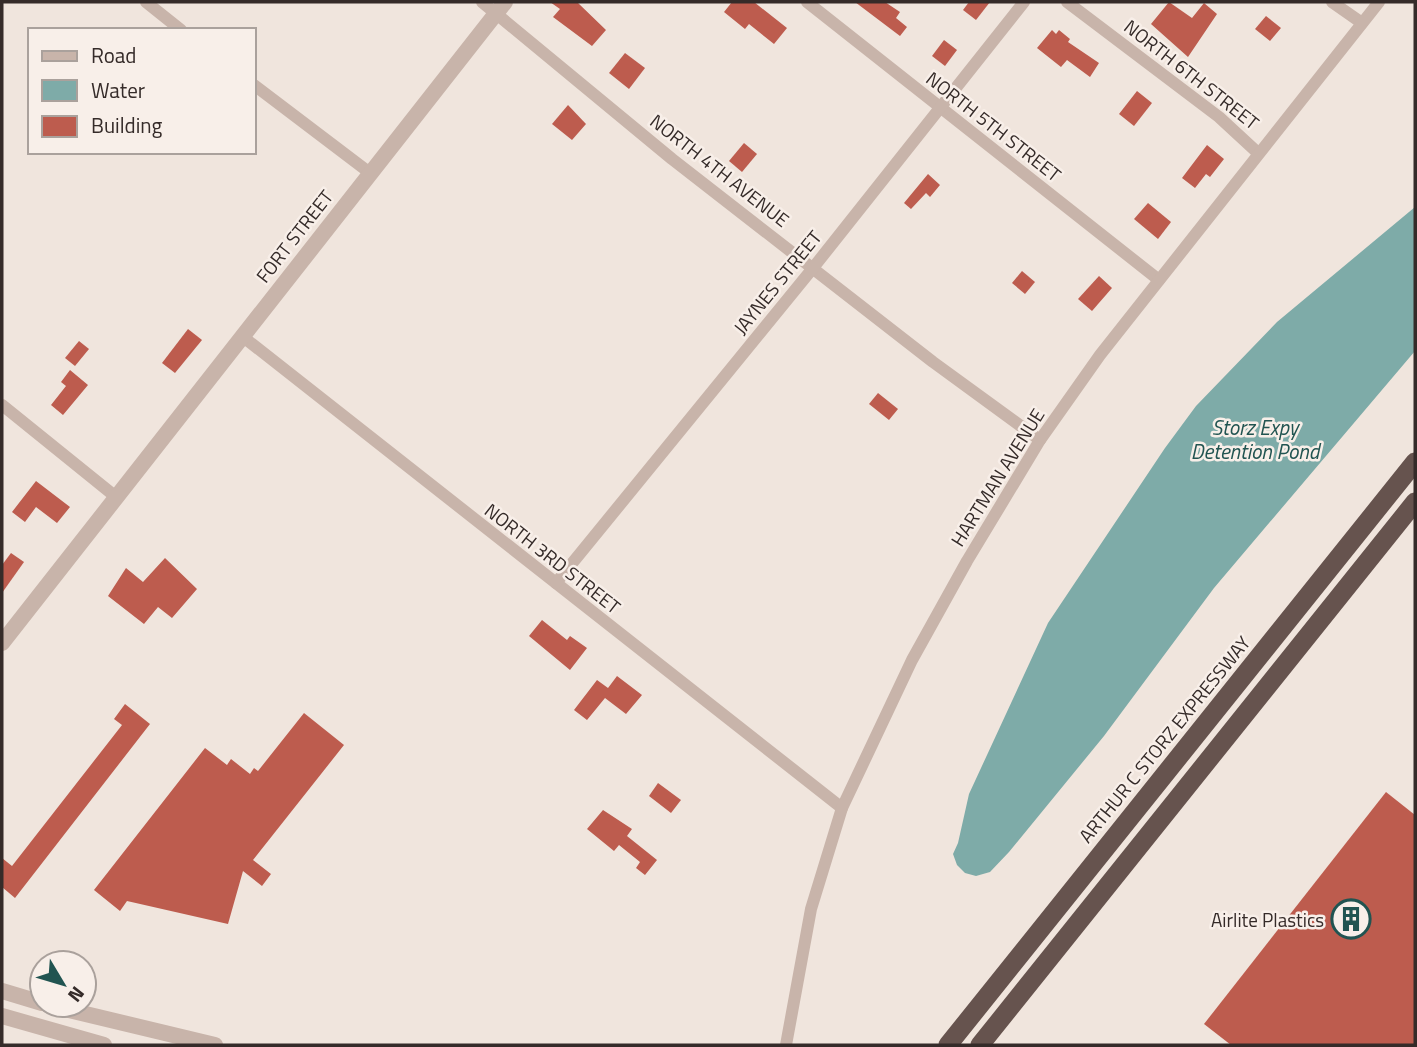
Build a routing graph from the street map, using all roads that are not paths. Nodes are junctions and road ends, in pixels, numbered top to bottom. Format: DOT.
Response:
graph roads {
  1 [pos="146,2"];
  2 [pos="482,2"];
  3 [pos="807,2"];
  4 [pos="1024,2"];
  5 [pos="1067,2"];
  6 [pos="1332,2"];
  7 [pos="1379,2"];
  8 [pos="501,7"];
  9 [pos="1362,23"];
  10 [pos="178,28"];
  11 [pos="256,87"];
  12 [pos="938,107"];
  13 [pos="1258,153"];
  14 [pos="370,173"];
  15 [pos="813,268"];
  16 [pos="1159,279"];
  17 [pos="242,336"];
  18 [pos="2,405"];
  19 [pos="1040,440"];
  20 [pos="1415,462"];
  21 [pos="116,497"];
  22 [pos="1415,502"];
  23 [pos="556,583"];
  24 [pos="5,633"];
  25 [pos="842,808"];
  26 [pos="2,991"];
  27 [pos="28,999"];
  28 [pos="2,1016"];
  29 [pos="98,1017"];
  30 [pos="104,1045"];
  31 [pos="215,1045"];
  32 [pos="786,1045"];
  33 [pos="948,1045"];
  34 [pos="980,1045"];
  1 -- 10 [label="street"];
  2 -- 8 [label="street, NORTH 4TH AVENUE"];
  3 -- 12 [label="street, NORTH 5TH STREET"];
  4 -- 12 [label="street, JAYNES STREET"];
  5 -- 13 [label="street, NORTH 6TH STREET"];
  6 -- 9 [label="street"];
  7 -- 9 [label="street, HARTMAN AVENUE"];
  8 -- 14 [label="street, FORT STREET"];
  8 -- 15 [label="street, NORTH 4TH AVENUE"];
  9 -- 13 [label="street, HARTMAN AVENUE"];
  11 -- 14 [label="street"];
  12 -- 15 [label="street, JAYNES STREET"];
  12 -- 16 [label="street, NORTH 5TH STREET"];
  13 -- 16 [label="street, HARTMAN AVENUE"];
  14 -- 17 [label="street, FORT STREET"];
  15 -- 19 [label="street, NORTH 4TH AVENUE"];
  15 -- 23 [label="street, JAYNES STREET"];
  16 -- 19 [label="street, HARTMAN AVENUE"];
  17 -- 21 [label="street, FORT STREET"];
  17 -- 23 [label="street, NORTH 3RD STREET"];
  18 -- 21 [label="street"];
  19 -- 25 [label="street, HARTMAN AVENUE"];
  20 -- 33 [label="highway, ARTHUR C STORZ EXPRESSWAY"];
  21 -- 24 [label="street, FORT STREET"];
  22 -- 34 [label="highway"];
  23 -- 25 [label="street, NORTH 3RD STREET"];
  25 -- 32 [label="street, HARTMAN AVENUE"];
  26 -- 27 [label="street"];
  28 -- 30 [label="street"];
  29 -- 31 [label="street"];
}
